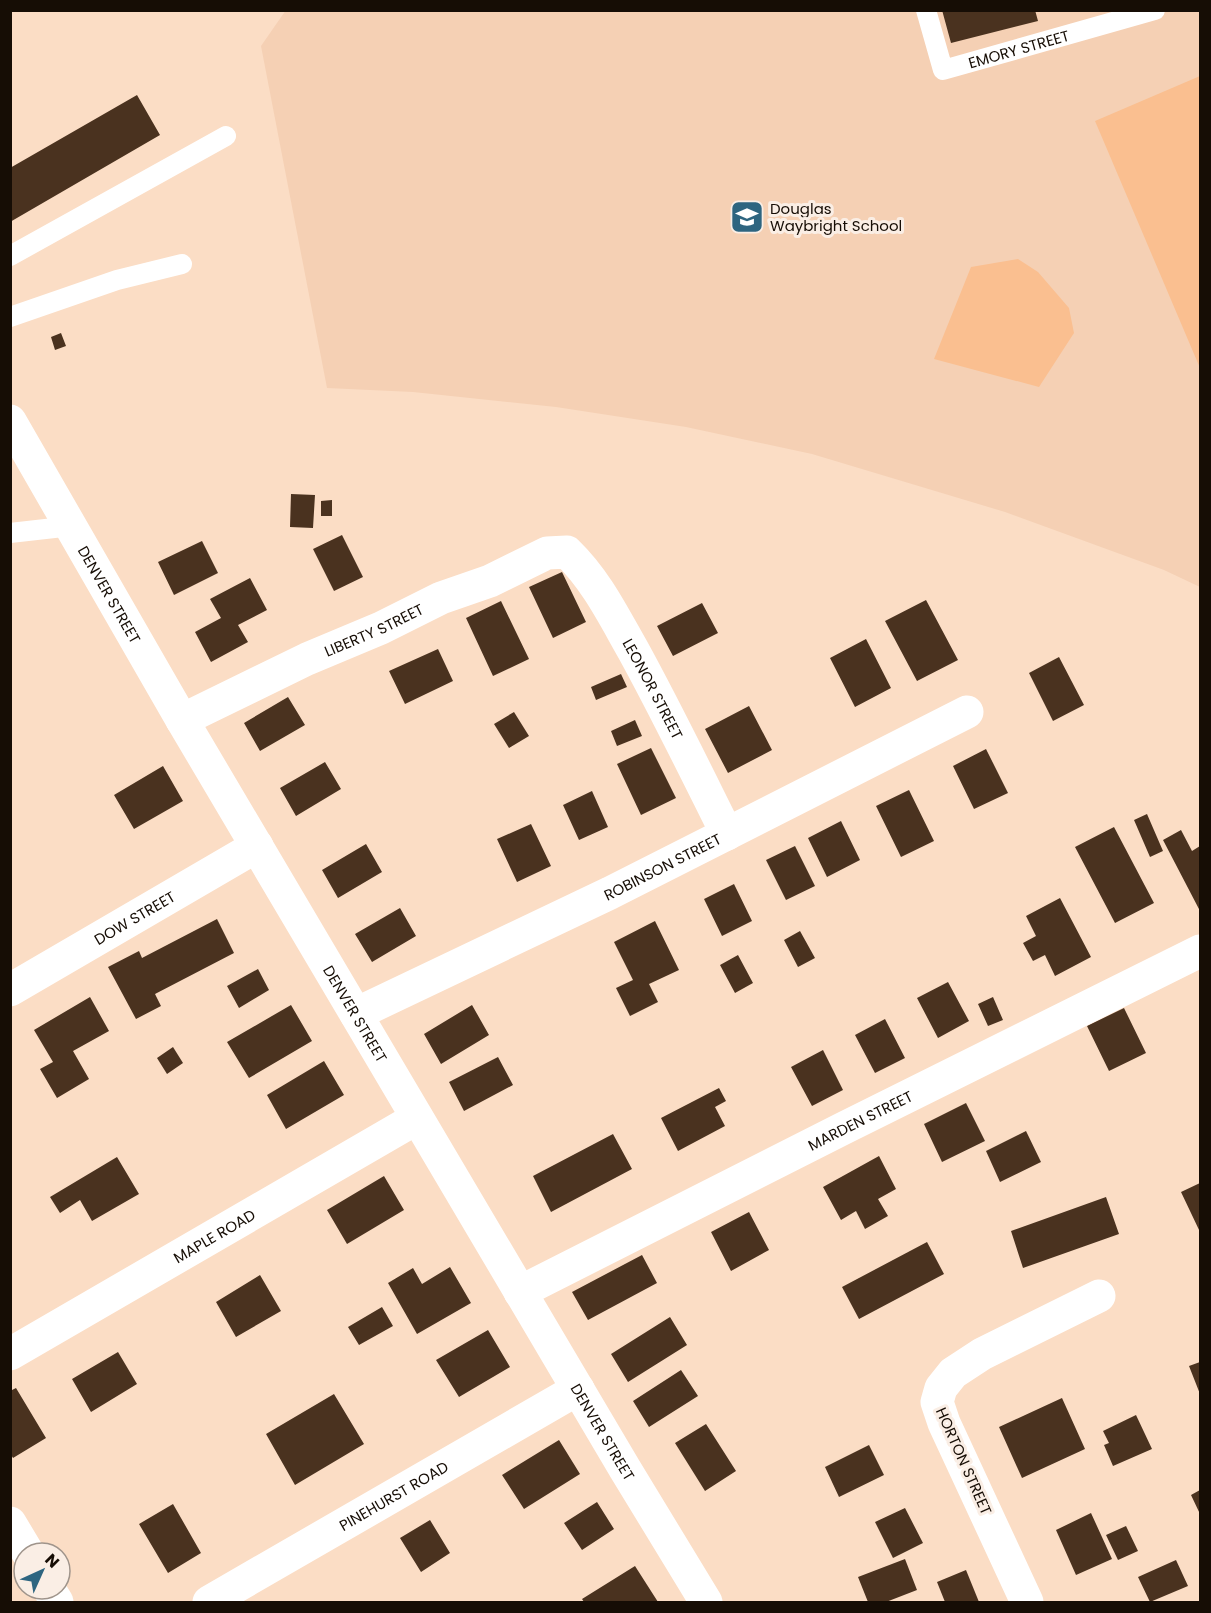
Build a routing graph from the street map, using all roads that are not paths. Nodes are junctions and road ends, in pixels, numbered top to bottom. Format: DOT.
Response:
graph roads {
  1 [pos="926,10"];
  2 [pos="1155,10"];
  3 [pos="226,136"];
  4 [pos="10,256"];
  5 [pos="182,264"];
  6 [pos="10,317"];
  7 [pos="10,421"];
  8 [pos="72,526"];
  9 [pos="10,533"];
  10 [pos="567,552"];
  11 [pos="967,712"];
  12 [pos="182,720"];
  13 [pos="727,834"];
  14 [pos="257,846"];
  15 [pos="1200,951"];
  16 [pos="10,990"];
  17 [pos="356,1014"];
  18 [pos="417,1118"];
  19 [pos="520,1292"];
  20 [pos="1099,1296"];
  21 [pos="10,1354"];
  22 [pos="578,1389"];
  23 [pos="10,1523"];
  24 [pos="21,1541"];
  25 [pos="208,1602"];
  26 [pos="706,1602"];
  27 [pos="1027,1602"];
  1 -- 2 [label="lane, EMORY STREET"];
  3 -- 4 [label="lane"];
  5 -- 6 [label="lane"];
  7 -- 8 [label="street, DENVER STREET"];
  8 -- 9 [label="lane"];
  8 -- 12 [label="street, DENVER STREET"];
  10 -- 12 [label="street, LIBERTY STREET"];
  10 -- 13 [label="street, LEONOR STREET"];
  11 -- 13 [label="street, ROBINSON STREET"];
  12 -- 14 [label="street, DENVER STREET"];
  13 -- 17 [label="street, ROBINSON STREET"];
  14 -- 16 [label="street, DOW STREET"];
  14 -- 17 [label="street, DENVER STREET"];
  15 -- 19 [label="street, MARDEN STREET"];
  17 -- 18 [label="street, DENVER STREET"];
  18 -- 19 [label="street, DENVER STREET"];
  18 -- 21 [label="street, MAPLE ROAD"];
  19 -- 22 [label="street, DENVER STREET"];
  20 -- 27 [label="street, HORTON STREET"];
  22 -- 25 [label="street, PINEHURST ROAD"];
  22 -- 26 [label="street, DENVER STREET"];
  23 -- 24 [label="street"];
}
